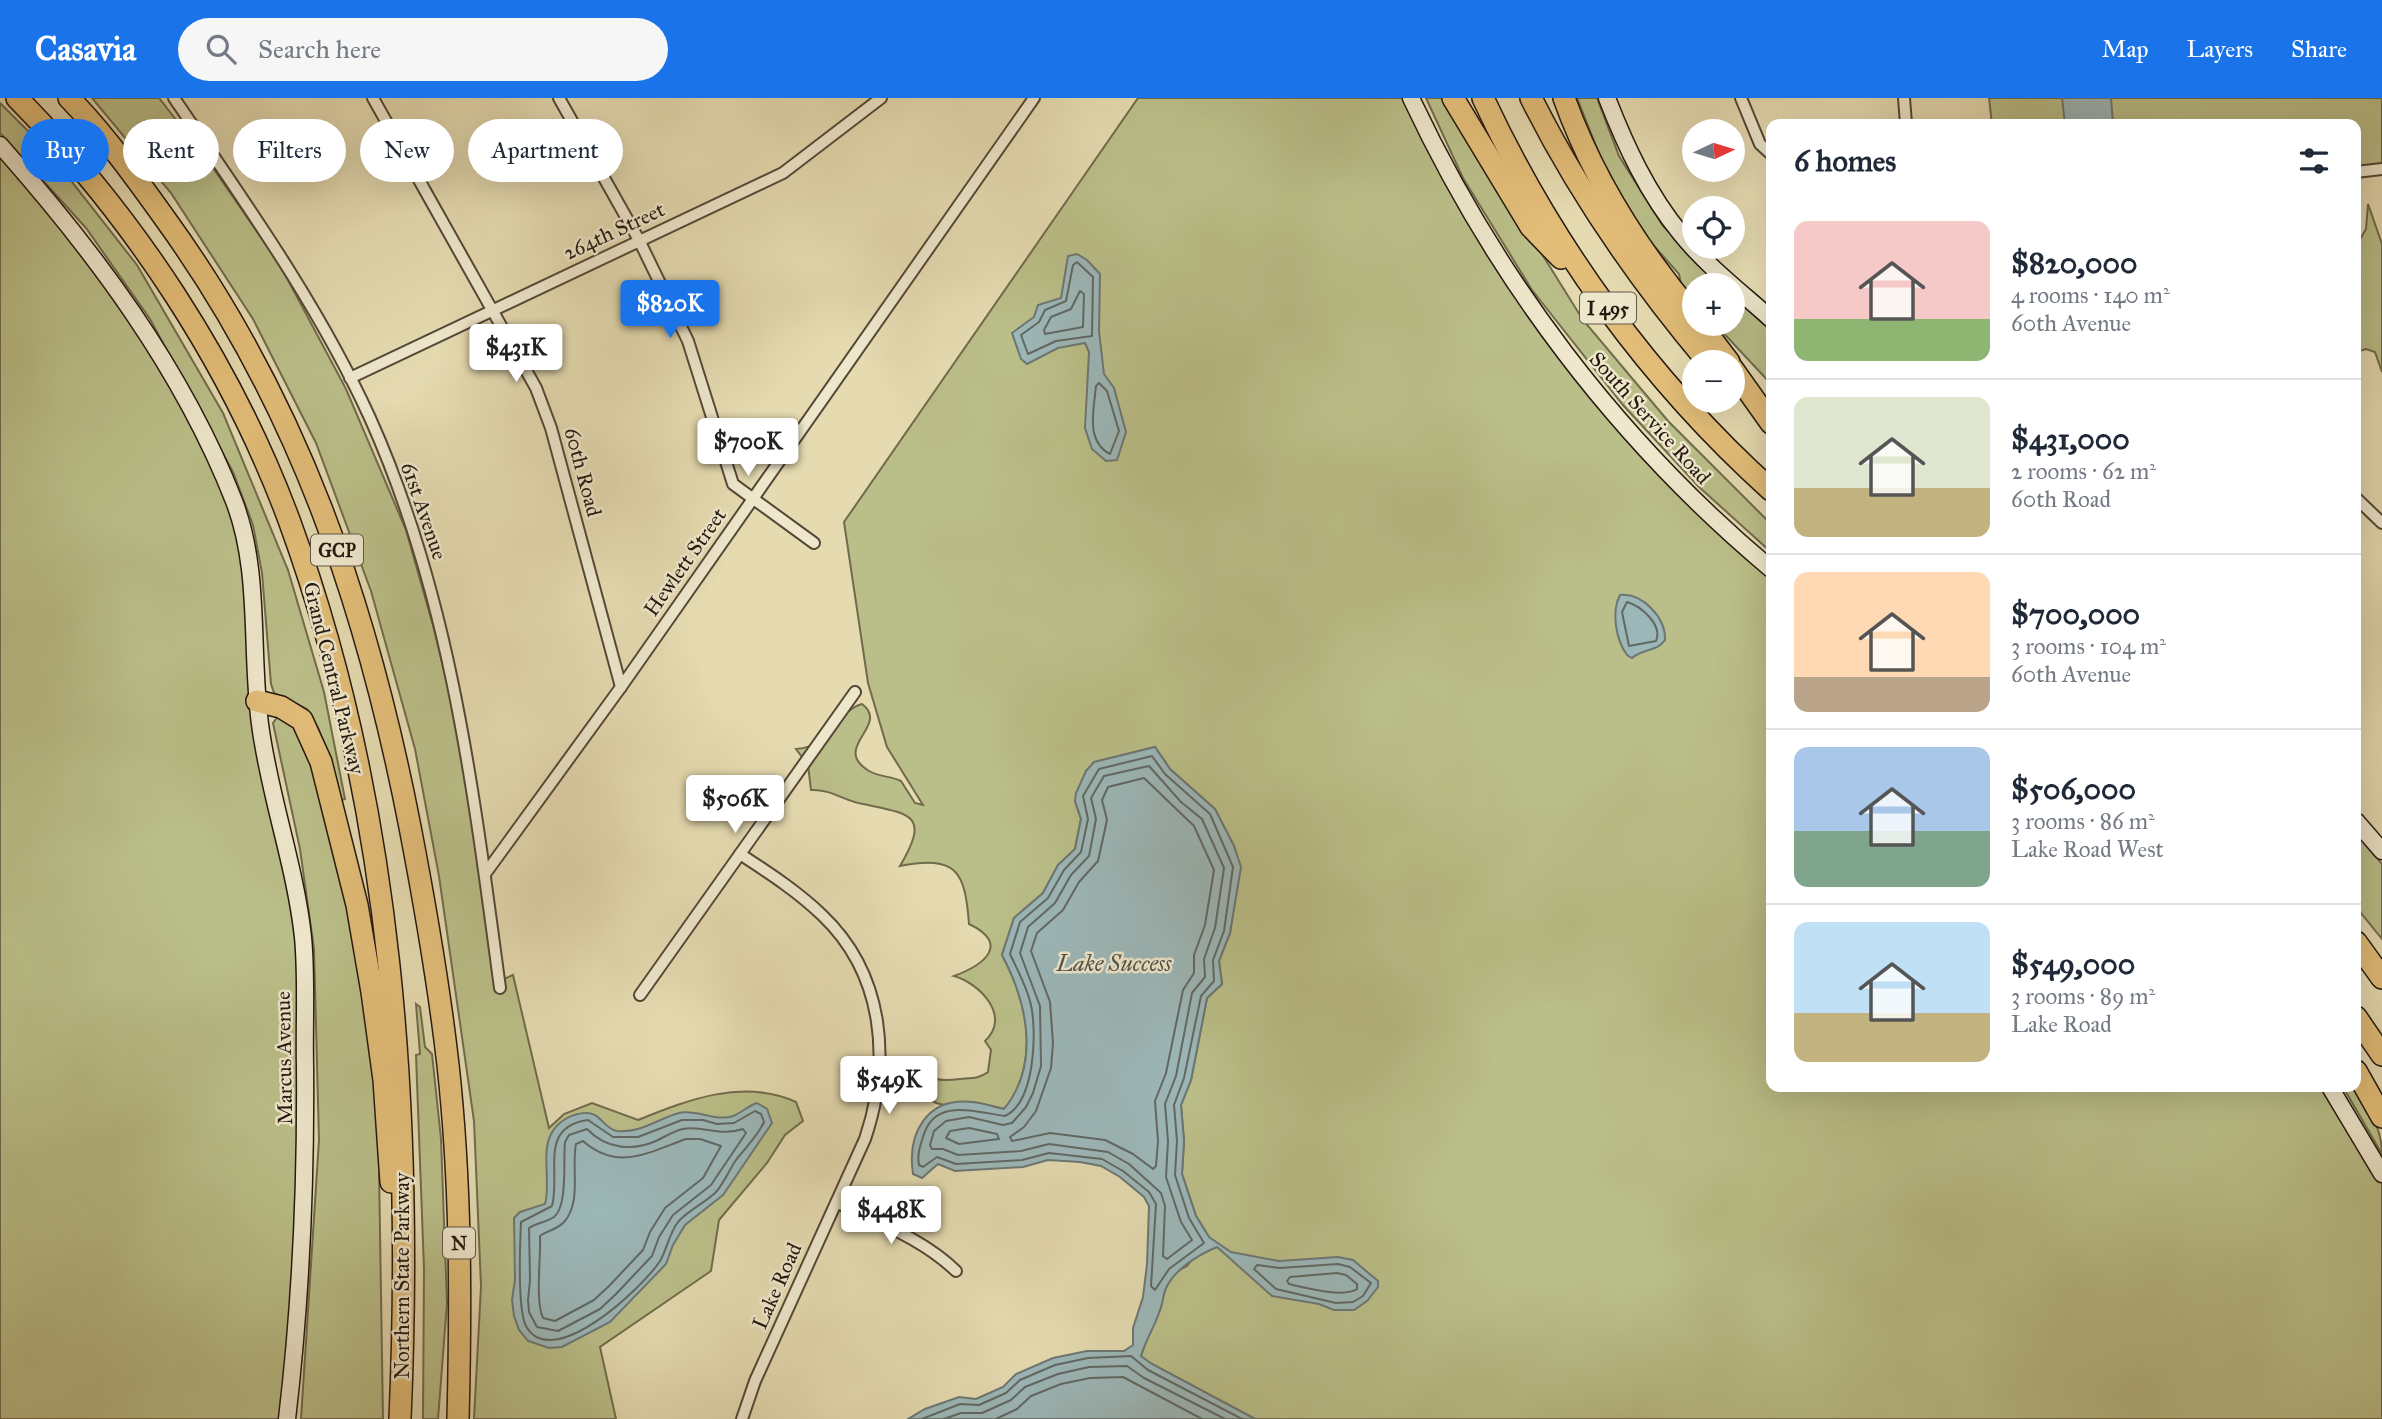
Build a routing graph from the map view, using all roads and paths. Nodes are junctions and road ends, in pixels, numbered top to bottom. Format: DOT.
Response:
graph roads {
  1 [pos="17,98"];
  2 [pos="69,98"];
  3 [pos="174,98"];
  4 [pos="373,98"];
  5 [pos="559,98"];
  6 [pos="881,98"];
  7 [pos="1034,98"];
  8 [pos="1411,98"];
  9 [pos="1453,98"];
  10 [pos="1483,98"];
  11 [pos="1531,98"];
  12 [pos="1564,98"];
  13 [pos="1607,98"];
  14 [pos="1741,98"];
  15 [pos="1904,98"];
  16 [pos="1906,119"];
  17 [pos="0,145"];
  18 [pos="1766,149"];
  19 [pos="2382,169"];
  20 [pos="2361,171"];
  21 [pos="639,240"];
  22 [pos="1600,298"];
  23 [pos="1682,302"];
  24 [pos="494,310"];
  25 [pos="1766,314"];
  26 [pos="1709,336"];
  27 [pos="1698,350"];
  28 [pos="1720,350"];
  29 [pos="350,378"];
  30 [pos="1745,387"];
  31 [pos="1745,401"];
  32 [pos="1766,418"];
  33 [pos="1766,420"];
  34 [pos="1766,486"];
  35 [pos="753,498"];
  36 [pos="2361,503"];
  37 [pos="2382,523"];
  38 [pos="814,542"];
  39 [pos="1766,564"];
  40 [pos="621,687"];
  41 [pos="855,692"];
  42 [pos="257,701"];
  43 [pos="2361,827"];
  44 [pos="2382,851"];
  45 [pos="740,854"];
  46 [pos="485,874"];
  47 [pos="2361,949"];
  48 [pos="2382,978"];
  49 [pos="500,988"];
  50 [pos="640,995"];
  51 [pos="2361,1024"];
  52 [pos="2382,1055"];
  53 [pos="448,1066"];
  54 [pos="2361,1081"];
  55 [pos="2333,1092"];
  56 [pos="2382,1117"];
  57 [pos="402,1132"];
  58 [pos="2382,1174"];
  59 [pos="838,1203"];
  60 [pos="956,1271"];
  61 [pos="404,1278"];
  62 [pos="287,1419"];
  63 [pos="400,1419"];
  64 [pos="458,1419"];
  65 [pos="741,1419"];
  1 -- 57 [label="highway, Grand Central Parkway / GCP"];
  2 -- 53 [label="highway, Grand Central Parkway / GCP"];
  3 -- 29 [label="street, 61st Avenue"];
  4 -- 24 [label="street, 60th Road"];
  5 -- 21 [label="street"];
  6 -- 21 [label="street, 264th Street"];
  7 -- 35 [label="street, Hewlett Street"];
  8 -- 39 [label="main road, South Service Road"];
  9 -- 22 [label="highway"];
  10 -- 22 [label="highway, I 495"];
  11 -- 27 [label="highway, I 495"];
  12 -- 23 [label="highway"];
  13 -- 25 [label="main road"];
  14 -- 18 [label="street"];
  15 -- 16 [label="street"];
  17 -- 42 [label="main road, Marcus Avenue"];
  19 -- 20 [label="street"];
  21 -- 24 [label="street, 264th Street"];
  21 -- 35 [label="street"];
  22 -- 34 [label="highway, I 495"];
  24 -- 29 [label="street, 264th Street"];
  24 -- 40 [label="street, 60th Road"];
  26 -- 28 [label="highway"];
  29 -- 46 [label="street, 61st Avenue"];
  30 -- 32 [label="highway"];
  31 -- 33 [label="highway"];
  35 -- 38 [label="street"];
  35 -- 40 [label="street, Hewlett Street"];
  36 -- 37 [label="street"];
  40 -- 46 [label="street, Hewlett Street"];
  41 -- 45 [label="street"];
  42 -- 61 [label="highway"];
  42 -- 62 [label="main road, Marcus Avenue"];
  43 -- 44 [label="main road"];
  45 -- 50 [label="street"];
  45 -- 59 [label="street, Lake Road"];
  46 -- 49 [label="street, 61st Avenue"];
  47 -- 48 [label="highway"];
  51 -- 52 [label="highway"];
  53 -- 64 [label="highway, N"];
  54 -- 56 [label="highway"];
  55 -- 58 [label="main road"];
  57 -- 61 [label="highway, Northern State Parkway"];
  59 -- 60 [label="street"];
  59 -- 65 [label="street, Lake Road"];
  61 -- 63 [label="highway, Northern State Parkway"];
}
